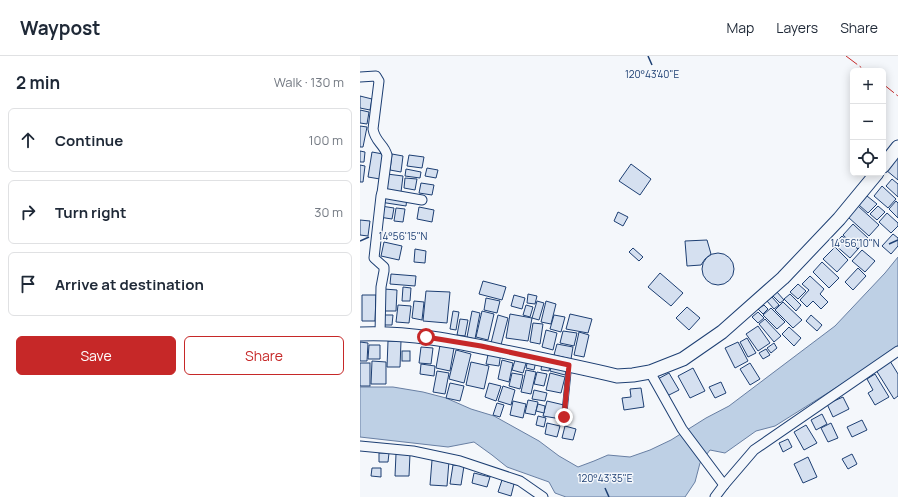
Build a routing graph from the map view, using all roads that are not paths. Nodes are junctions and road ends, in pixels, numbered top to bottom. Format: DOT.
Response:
graph roads {
  1 [pos="360,77"];
  2 [pos="898,148"];
  3 [pos="886,162"];
  4 [pos="875,176"];
  5 [pos="382,193"];
  6 [pos="422,200"];
  7 [pos="380,333"];
  8 [pos="360,334"];
  9 [pos="898,351"];
  10 [pos="569,365"];
  11 [pos="650,372"];
  12 [pos="564,417"];
  13 [pos="360,446"];
  14 [pos="722,482"];
  15 [pos="543,497"];
  16 [pos="715,497"];
  1 -- 5 [label="street"];
  2 -- 3 [label="main road"];
  4 -- 11 [label="main road"];
  5 -- 6 [label="street"];
  5 -- 7 [label="street"];
  7 -- 8 [label="main road"];
  7 -- 10 [label="main road"];
  9 -- 14 [label="street"];
  10 -- 11 [label="main road"];
  10 -- 12 [label="lane"];
  11 -- 14 [label="street"];
  13 -- 15 [label="street"];
  14 -- 16 [label="street"];
}
